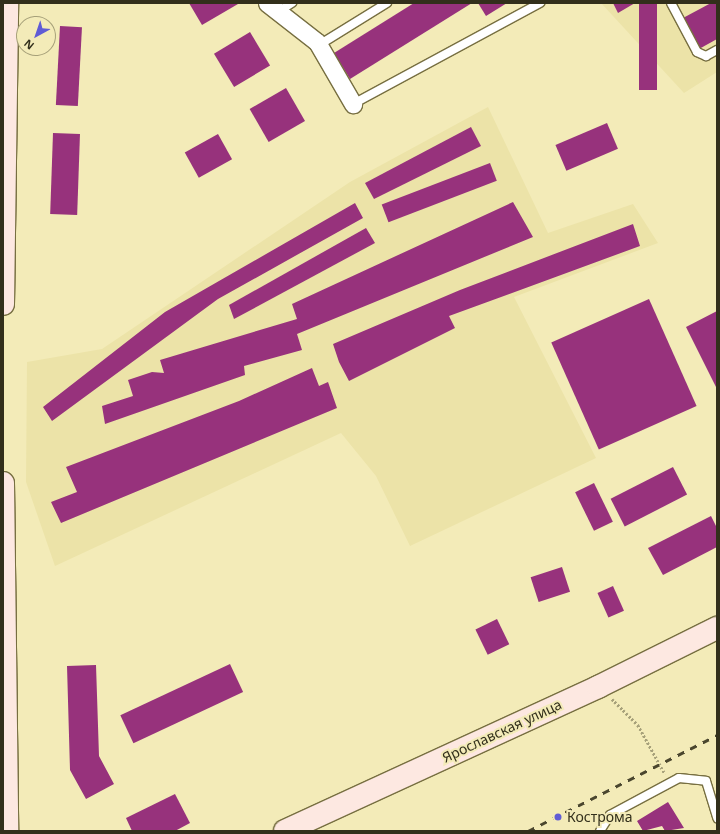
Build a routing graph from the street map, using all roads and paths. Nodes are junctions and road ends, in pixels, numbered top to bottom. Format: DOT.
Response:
graph roads {
  1 [pos="7,3"];
  2 [pos="292,3"];
  3 [pos="387,3"];
  4 [pos="540,3"];
  5 [pos="671,3"];
  6 [pos="272,8"];
  7 [pos="319,45"];
  8 [pos="717,50"];
  9 [pos="353,104"];
  10 [pos="3,304"];
  11 [pos="3,483"];
  12 [pos="717,628"];
  13 [pos="598,687"];
  14 [pos="4,726"];
  15 [pos="672,772"];
  16 [pos="717,818"];
  17 [pos="308,826"];
  18 [pos="7,831"];
  19 [pos="285,831"];
  20 [pos="600,831"];
  1 -- 10 [label="main road"];
  2 -- 6 [label="lane"];
  3 -- 7 [label="lane"];
  4 -- 9 [label="lane"];
  5 -- 8 [label="lane"];
  6 -- 7 [label="street"];
  7 -- 9 [label="street"];
  11 -- 14 [label="main road"];
  12 -- 13 [label="main road, Ярославская улица"];
  13 -- 15 [label="path"];
  13 -- 17 [label="main road, Ярославская улица"];
  14 -- 18 [label="main road"];
  16 -- 20 [label="lane"];
  17 -- 19 [label="main road, Ярославская улица"];
}
